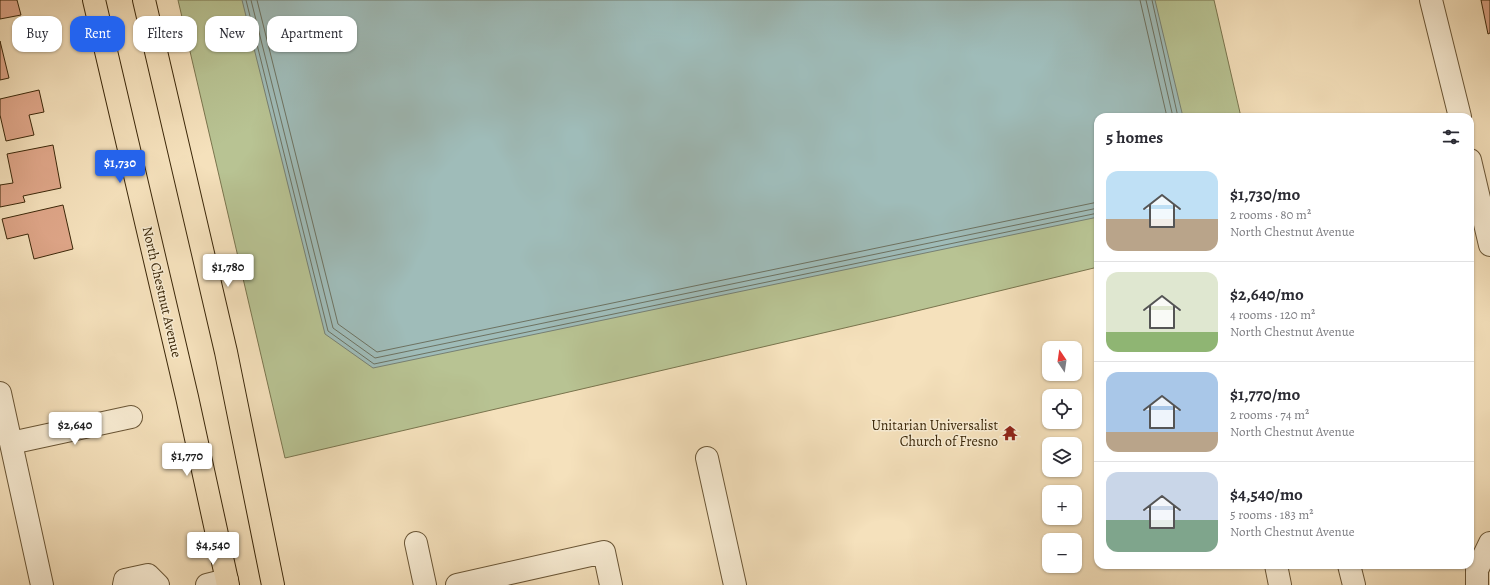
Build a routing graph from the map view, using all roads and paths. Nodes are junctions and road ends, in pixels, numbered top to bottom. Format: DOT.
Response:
graph roads {
  1 [pos="94,0"];
  2 [pos="144,0"];
  3 [pos="1431,0"];
  4 [pos="1459,113"];
  5 [pos="1474,177"];
  6 [pos="1490,245"];
  7 [pos="0,393"];
  8 [pos="131,417"];
  9 [pos="11,443"];
  10 [pos="707,458"];
  11 [pos="416,543"];
  12 [pos="1490,543"];
  13 [pos="1277,569"];
  14 [pos="1350,569"];
  15 [pos="221,584"];
  16 [pos="42,585"];
  17 [pos="124,585"];
  18 [pos="158,585"];
  19 [pos="273,585"];
  20 [pos="425,585"];
  21 [pos="457,585"];
  22 [pos="611,585"];
  23 [pos="735,585"];
  24 [pos="1280,585"];
  25 [pos="1354,585"];
  26 [pos="1477,585"];
  1 -- 15 [label="main road, North Chestnut Avenue"];
  2 -- 19 [label="main road"];
  3 -- 4 [label="street"];
  5 -- 6 [label="street"];
  7 -- 9 [label="street"];
  8 -- 9 [label="street"];
  9 -- 16 [label="street"];
  10 -- 23 [label="street"];
  11 -- 20 [label="street"];
  12 -- 26 [label="street"];
  13 -- 24 [label="street"];
  14 -- 25 [label="street"];
  17 -- 18 [label="street"];
  21 -- 22 [label="street"];
}
